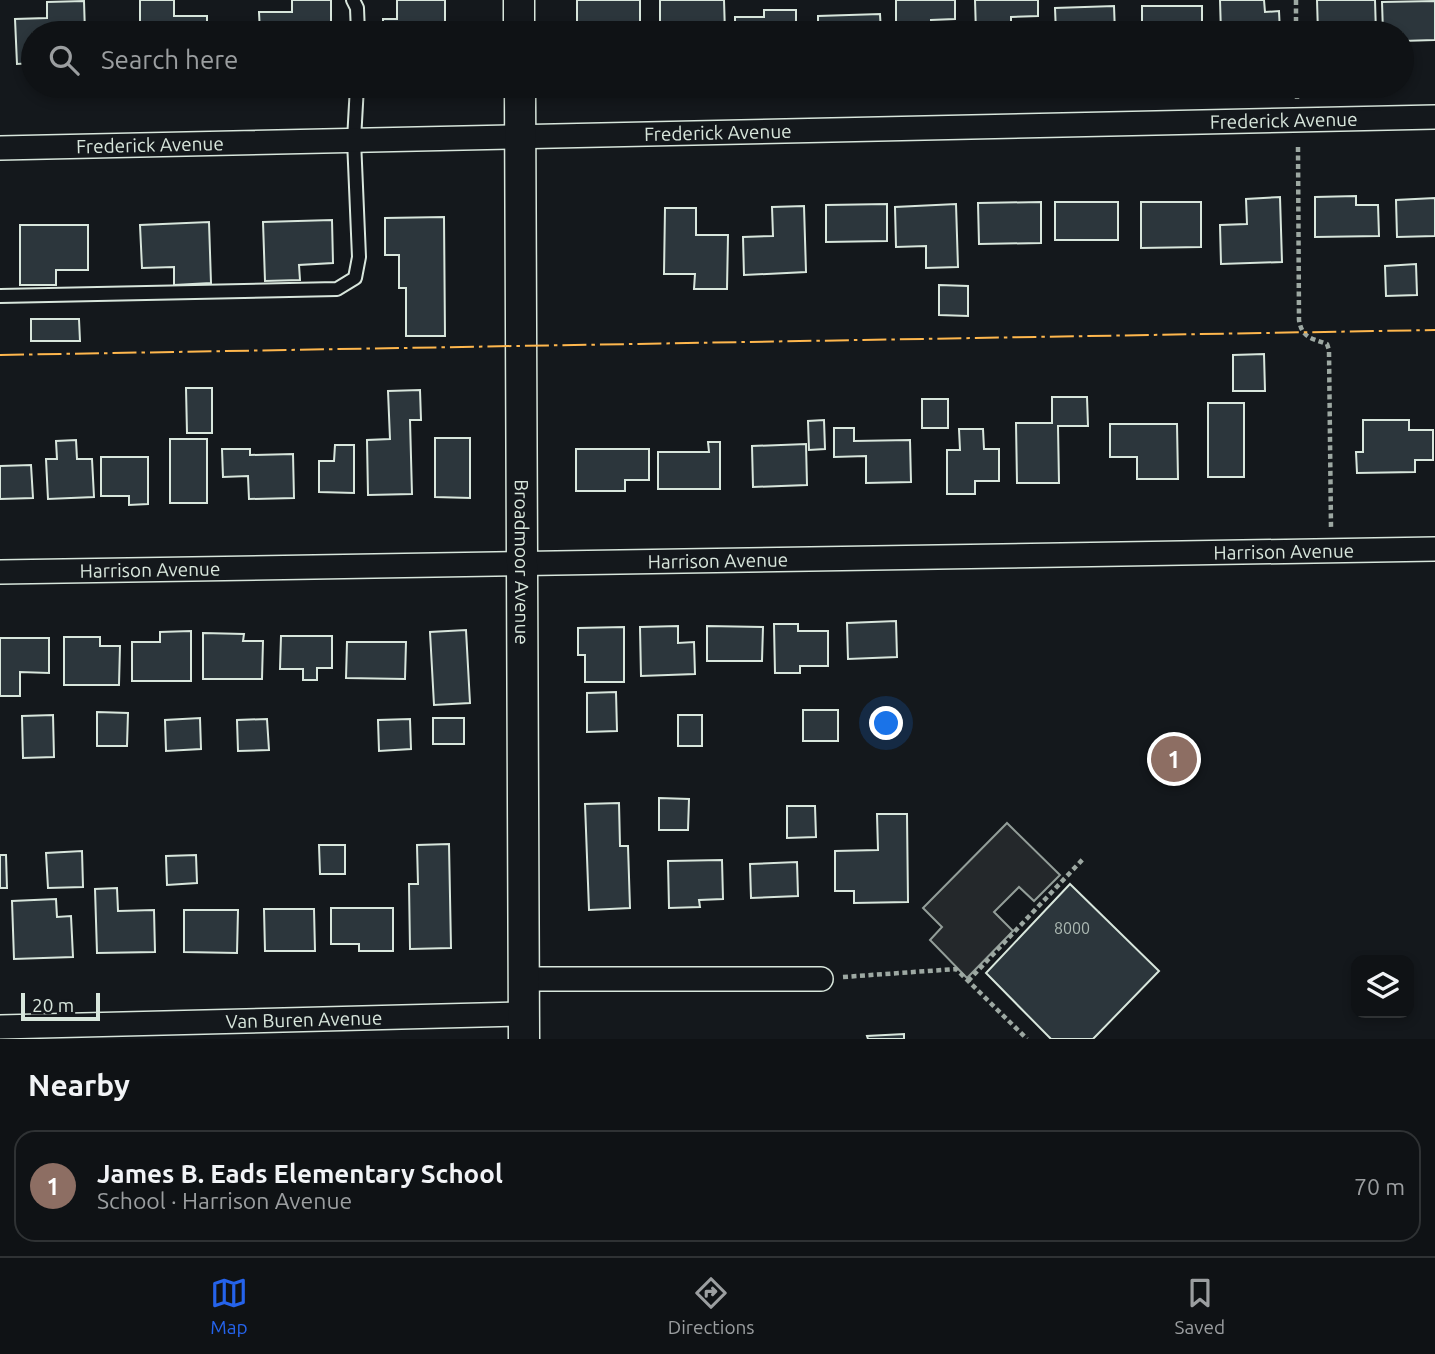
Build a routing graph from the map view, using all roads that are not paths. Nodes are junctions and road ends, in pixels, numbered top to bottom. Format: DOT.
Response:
graph roads {
  1 [pos="353,0"];
  2 [pos="519,0"];
  3 [pos="358,21"];
  4 [pos="519,21"];
  5 [pos="356,98"];
  6 [pos="520,98"];
  7 [pos="1435,117"];
  8 [pos="520,136"];
  9 [pos="354,140"];
  10 [pos="0,148"];
  11 [pos="0,296"];
  12 [pos="1435,549"];
  13 [pos="522,564"];
  14 [pos="0,572"];
  15 [pos="523,979"];
  16 [pos="821,979"];
  17 [pos="0,1027"];
  18 [pos="524,1027"];
  1 -- 3 [label="lane"];
  2 -- 4 [label="street"];
  5 -- 9 [label="lane"];
  6 -- 8 [label="street, Broadmoor Avenue"];
  7 -- 8 [label="street, Frederick Avenue"];
  8 -- 9 [label="street, Frederick Avenue"];
  8 -- 13 [label="street, Broadmoor Avenue"];
  9 -- 10 [label="street, Frederick Avenue"];
  9 -- 11 [label="lane"];
  12 -- 13 [label="street, Harrison Avenue"];
  13 -- 14 [label="street, Harrison Avenue"];
  13 -- 15 [label="street, Broadmoor Avenue"];
  15 -- 16 [label="street"];
  15 -- 18 [label="street, Broadmoor Avenue"];
  17 -- 18 [label="street, Van Buren Avenue"];
}
